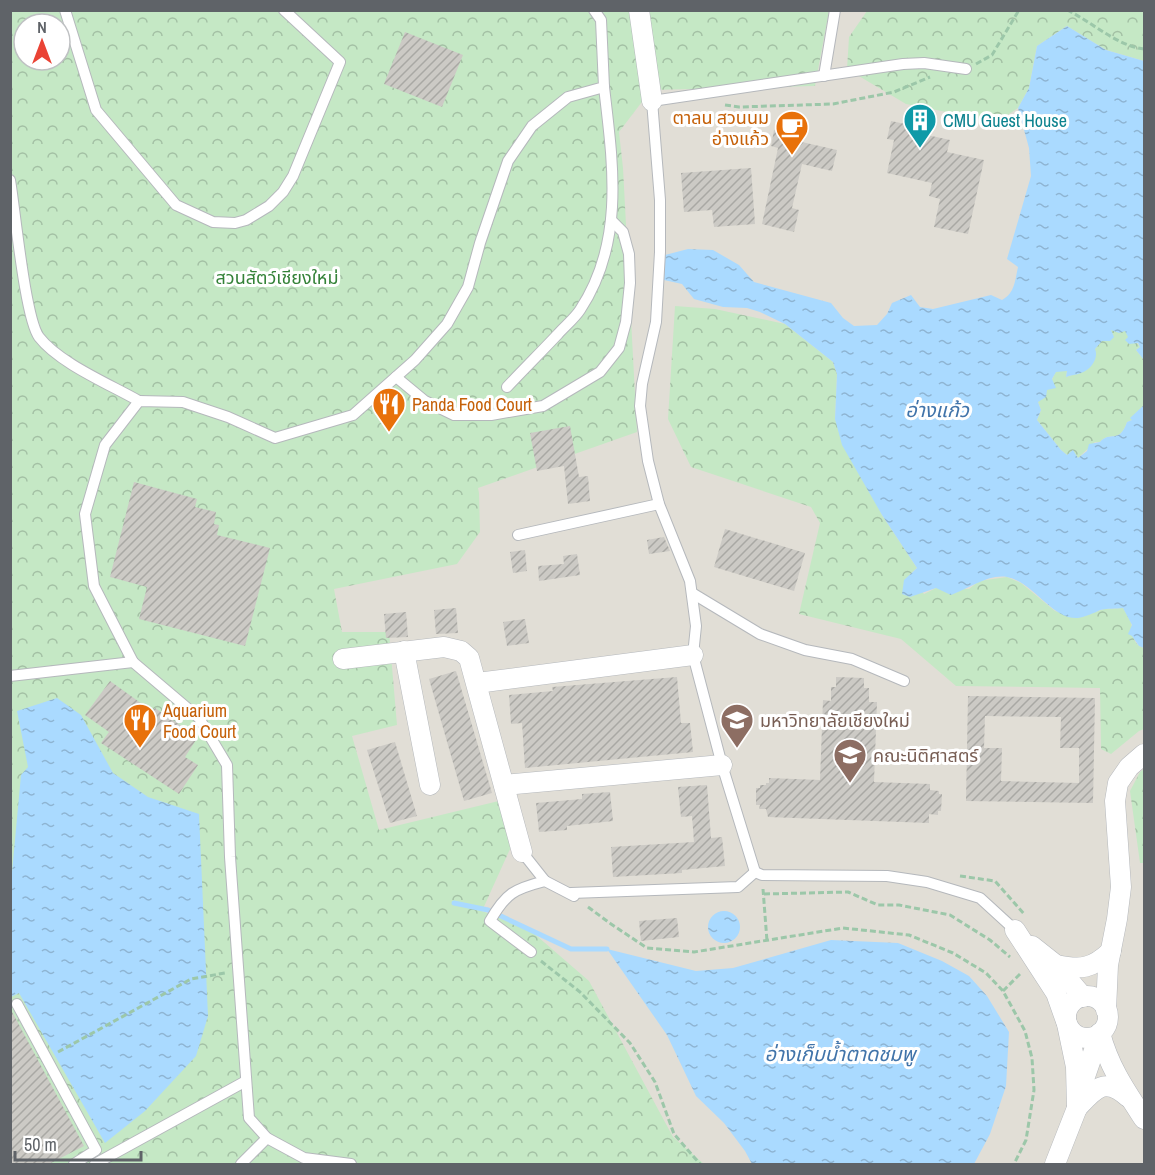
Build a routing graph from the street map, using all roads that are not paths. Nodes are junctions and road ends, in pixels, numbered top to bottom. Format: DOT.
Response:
graph roads {
  1 [pos="65,10"];
  2 [pos="284,10"];
  3 [pos="639,10"];
  4 [pos="835,10"];
  5 [pos="598,14"];
  6 [pos="966,69"];
  7 [pos="824,76"];
  8 [pos="603,87"];
  9 [pos="652,101"];
  10 [pos="10,180"];
  11 [pos="611,220"];
  12 [pos="396,377"];
  13 [pos="507,387"];
  14 [pos="139,401"];
  15 [pos="659,504"];
  16 [pos="518,534"];
  17 [pos="692,593"];
  18 [pos="404,651"];
  19 [pos="693,655"];
  20 [pos="343,659"];
  21 [pos="133,662"];
  22 [pos="10,676"];
  23 [pos="904,681"];
  24 [pos="477,683"];
  25 [pos="1144,754"];
  26 [pos="722,765"];
  27 [pos="430,785"];
  28 [pos="504,785"];
  29 [pos="522,852"];
  30 [pos="759,874"];
  31 [pos="544,881"];
  32 [pos="1022,924"];
  33 [pos="531,952"];
  34 [pos="1109,958"];
  35 [pos="1056,965"];
  36 [pos="1085,997"];
  37 [pos="16,1004"];
  38 [pos="1106,1010"];
  39 [pos="1067,1024"];
  40 [pos="1100,1033"];
  41 [pos="246,1081"];
  42 [pos="1131,1099"];
  43 [pos="1077,1108"];
  44 [pos="1144,1119"];
  45 [pos="267,1138"];
  46 [pos="74,1164"];
  47 [pos="95,1164"];
  48 [pos="241,1164"];
  49 [pos="351,1164"];
  50 [pos="1055,1164"];
  1 -- 2 [label="lane"];
  3 -- 9 [label="street"];
  4 -- 7 [label="lane"];
  5 -- 8 [label="lane"];
  6 -- 7 [label="lane"];
  7 -- 9 [label="lane"];
  8 -- 11 [label="lane"];
  8 -- 12 [label="lane"];
  9 -- 15 [label="lane"];
  10 -- 14 [label="lane"];
  11 -- 12 [label="lane"];
  11 -- 13 [label="lane"];
  12 -- 14 [label="lane"];
  14 -- 21 [label="lane"];
  15 -- 16 [label="lane"];
  15 -- 17 [label="lane"];
  17 -- 19 [label="lane"];
  17 -- 23 [label="lane"];
  18 -- 20 [label="street"];
  18 -- 24 [label="street"];
  18 -- 27 [label="street"];
  19 -- 24 [label="street"];
  19 -- 26 [label="lane"];
  21 -- 22 [label="lane"];
  21 -- 41 [label="lane"];
  24 -- 28 [label="street"];
  25 -- 34 [label="street"];
  26 -- 28 [label="street"];
  26 -- 30 [label="lane"];
  28 -- 29 [label="street"];
  29 -- 31 [label="lane"];
  30 -- 31 [label="lane"];
  30 -- 32 [label="lane"];
  31 -- 33 [label="lane"];
  32 -- 35 [label="street"];
  32 -- 39 [label="street"];
  34 -- 35 [label="street"];
  34 -- 36 [label="street"];
  34 -- 38 [label="street"];
  35 -- 36 [label="street"];
  36 -- 38 [label="street"];
  36 -- 39 [label="street"];
  37 -- 46 [label="lane"];
  38 -- 40 [label="street"];
  39 -- 40 [label="street"];
  39 -- 43 [label="street"];
  40 -- 42 [label="street"];
  40 -- 43 [label="street"];
  41 -- 45 [label="lane"];
  41 -- 47 [label="lane"];
  42 -- 43 [label="street"];
  42 -- 44 [label="street"];
  43 -- 50 [label="street"];
  45 -- 48 [label="lane"];
  45 -- 49 [label="lane"];
}
